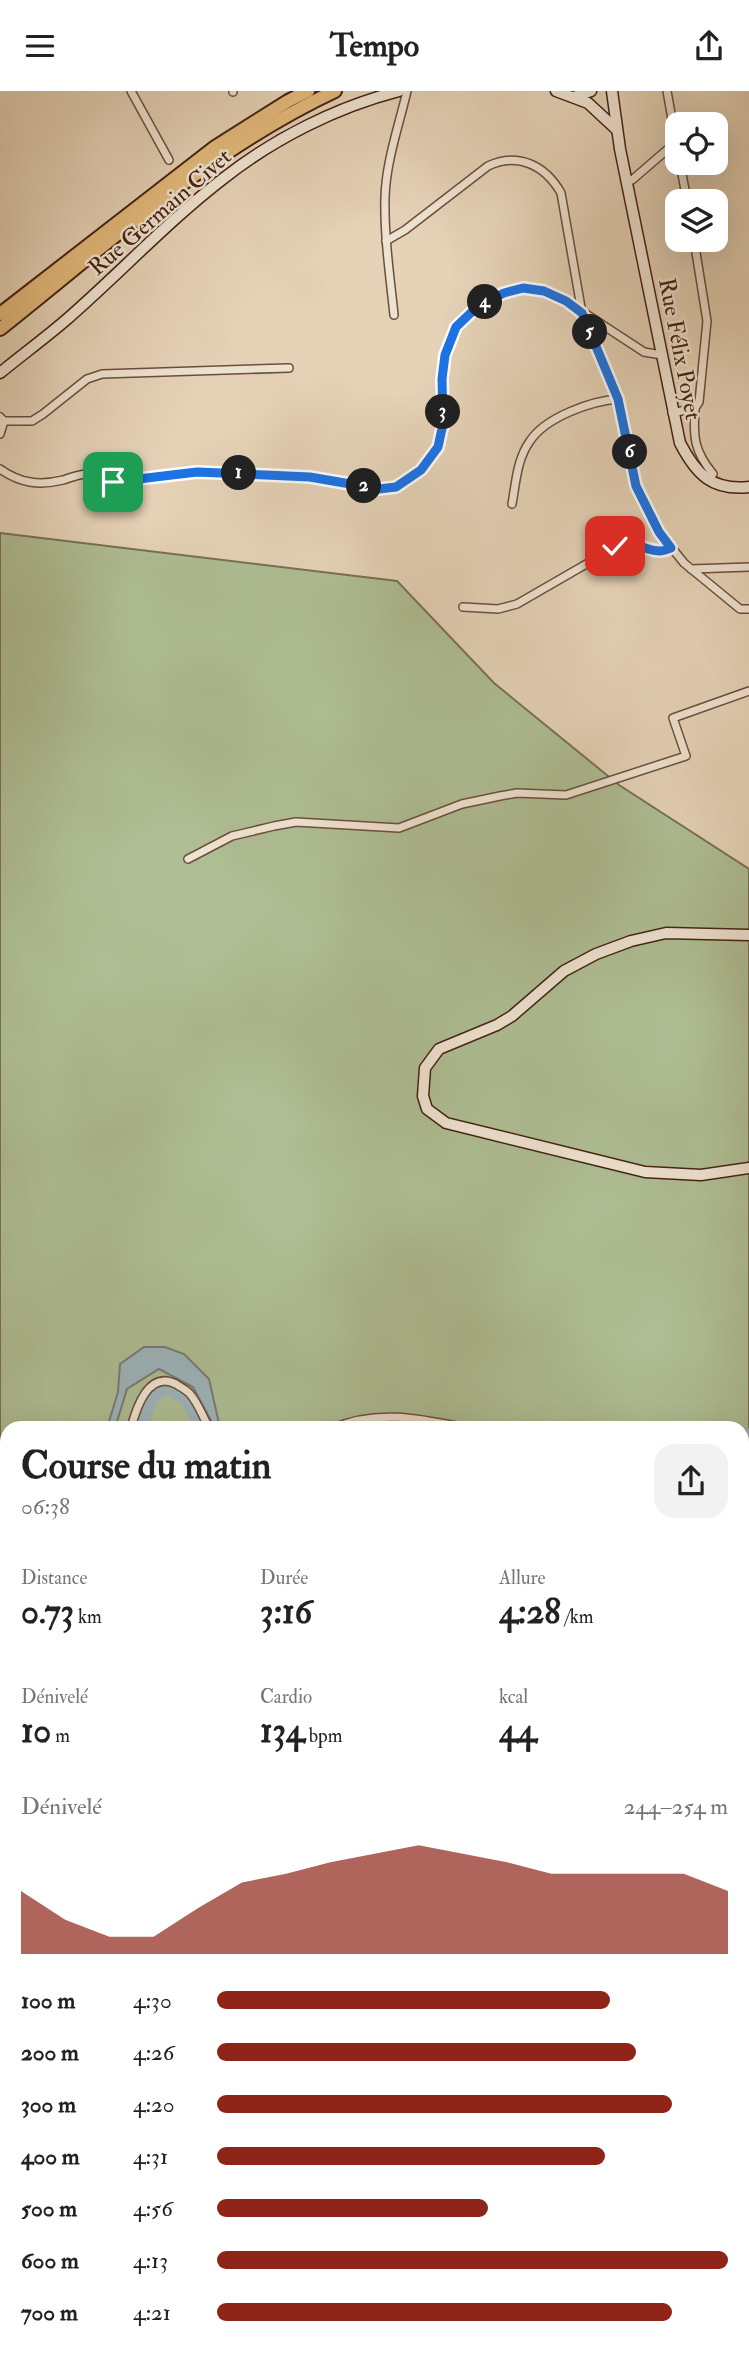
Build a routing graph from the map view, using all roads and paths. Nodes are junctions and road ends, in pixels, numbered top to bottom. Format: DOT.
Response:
graph roads {
  1 [pos="131,91"];
  2 [pos="308,91"];
  3 [pos="335,91"];
  4 [pos="399,91"];
  5 [pos="407,91"];
  6 [pos="556,91"];
  7 [pos="591,91"];
  8 [pos="612,91"];
  9 [pos="667,91"];
  10 [pos="573,97"];
  11 [pos="671,112"];
  12 [pos="616,128"];
  13 [pos="665,155"];
  14 [pos="169,160"];
  15 [pos="626,181"];
  16 [pos="386,241"];
  17 [pos="696,252"];
  18 [pos="582,313"];
  19 [pos="0,314"];
  20 [pos="394,316"];
  21 [pos="0,329"];
  22 [pos="662,355"];
  23 [pos="289,368"];
  24 [pos="0,373"];
  25 [pos="618,399"];
  26 [pos="697,405"];
  27 [pos="672,413"];
  28 [pos="2,419"];
  29 [pos="0,433"];
  30 [pos="0,469"];
  31 [pos="713,474"];
  32 [pos="749,487"];
  33 [pos="512,504"];
  34 [pos="671,548"];
  35 [pos="749,567"];
  36 [pos="691,569"];
  37 [pos="463,607"];
  38 [pos="749,609"];
  39 [pos="749,691"];
  40 [pos="188,859"];
  41 [pos="749,936"];
  42 [pos="749,1168"];
  43 [pos="133,1421"];
  44 [pos="205,1421"];
  45 [pos="353,1421"];
  46 [pos="429,1421"];
  1 -- 14 [label="street"];
  2 -- 19 [label="highway"];
  3 -- 21 [label="highway"];
  4 -- 24 [label="street, Rue Germain Civet"];
  5 -- 16 [label="street"];
  6 -- 10 [label="street"];
  7 -- 10 [label="street"];
  8 -- 12 [label="street, Rue Félix Poyet"];
  9 -- 11 [label="street"];
  10 -- 12 [label="street"];
  12 -- 15 [label="street, Rue Félix Poyet"];
  13 -- 15 [label="street"];
  15 -- 22 [label="street, Rue Félix Poyet"];
  16 -- 18 [label="street"];
  16 -- 20 [label="street"];
  17 -- 26 [label="street"];
  18 -- 22 [label="street"];
  18 -- 25 [label="street"];
  18 -- 30 [label="street"];
  22 -- 27 [label="street, Rue Félix Poyet"];
  23 -- 28 [label="street"];
  25 -- 33 [label="street"];
  25 -- 34 [label="street"];
  26 -- 27 [label="street"];
  26 -- 31 [label="street"];
  27 -- 32 [label="street, Rue Félix Poyet"];
  28 -- 29 [label="street"];
  34 -- 36 [label="street"];
  34 -- 37 [label="street"];
  35 -- 36 [label="street"];
  36 -- 38 [label="street"];
  39 -- 40 [label="street"];
  41 -- 42 [label="street"];
  43 -- 44 [label="street"];
  45 -- 46 [label="street"];
}
